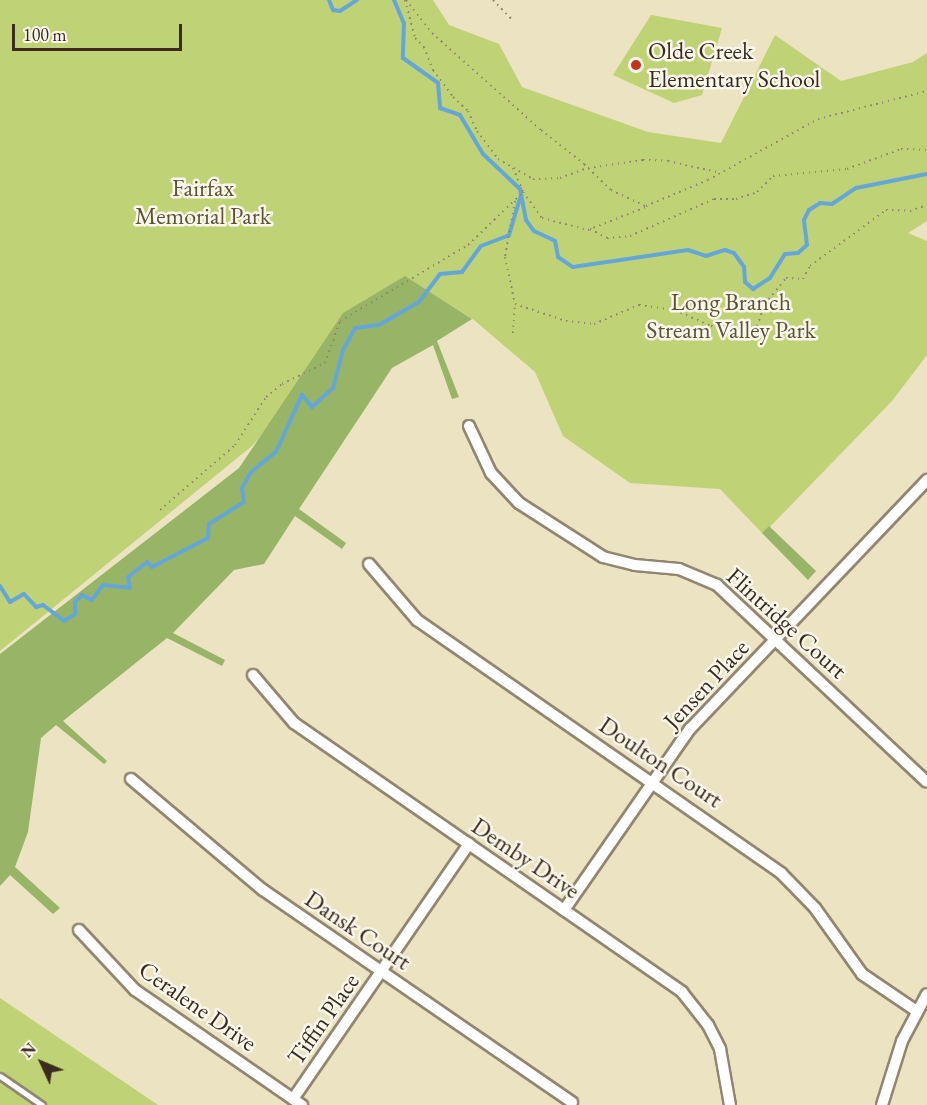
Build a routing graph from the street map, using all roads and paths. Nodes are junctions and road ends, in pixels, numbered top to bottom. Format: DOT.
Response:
graph roads {
  1 [pos="406,0"];
  2 [pos="493,0"];
  3 [pos="513,21"];
  4 [pos="927,91"];
  5 [pos="927,150"];
  6 [pos="512,166"];
  7 [pos="588,168"];
  8 [pos="718,173"];
  9 [pos="523,192"];
  10 [pos="515,201"];
  11 [pos="927,205"];
  12 [pos="646,206"];
  13 [pos="590,229"];
  14 [pos="514,304"];
  15 [pos="513,333"];
  16 [pos="469,426"];
  17 [pos="927,480"];
  18 [pos="159,510"];
  19 [pos="369,564"];
  20 [pos="776,639"];
  21 [pos="253,675"];
  22 [pos="131,779"];
  23 [pos="926,781"];
  24 [pos="652,782"];
  25 [pos="469,844"];
  26 [pos="564,910"];
  27 [pos="79,930"];
  28 [pos="382,972"];
  29 [pos="927,994"];
  30 [pos="915,1010"];
  31 [pos="0,1076"];
  32 [pos="298,1102"];
  33 [pos="572,1102"];
  34 [pos="42,1105"];
  35 [pos="729,1105"];
  36 [pos="882,1105"];
  1 -- 6 [label="path"];
  1 -- 7 [label="path"];
  2 -- 3 [label="path"];
  4 -- 8 [label="path"];
  5 -- 13 [label="path"];
  6 -- 7 [label="path"];
  6 -- 9 [label="path"];
  7 -- 8 [label="path"];
  7 -- 12 [label="path"];
  8 -- 12 [label="path"];
  9 -- 10 [label="path"];
  9 -- 13 [label="path"];
  10 -- 14 [label="path"];
  10 -- 18 [label="path"];
  11 -- 14 [label="path"];
  12 -- 13 [label="path"];
  14 -- 15 [label="path"];
  16 -- 20 [label="street, Flintridge Court"];
  17 -- 20 [label="street, Jensen Place"];
  19 -- 24 [label="street, Doulton Court"];
  20 -- 23 [label="street, Flintridge Court"];
  20 -- 24 [label="street, Jensen Place"];
  21 -- 25 [label="street, Demby Drive"];
  22 -- 28 [label="street, Dansk Court"];
  24 -- 26 [label="street, Jensen Place"];
  24 -- 30 [label="street, Doulton Court"];
  25 -- 26 [label="street, Demby Drive"];
  25 -- 28 [label="street, Tiffin Place"];
  26 -- 35 [label="street, Demby Drive"];
  27 -- 32 [label="street, Ceralene Drive"];
  28 -- 32 [label="street, Tiffin Place"];
  28 -- 33 [label="street, Dansk Court"];
  29 -- 30 [label="street"];
  30 -- 36 [label="street"];
  31 -- 34 [label="lane"];
}
